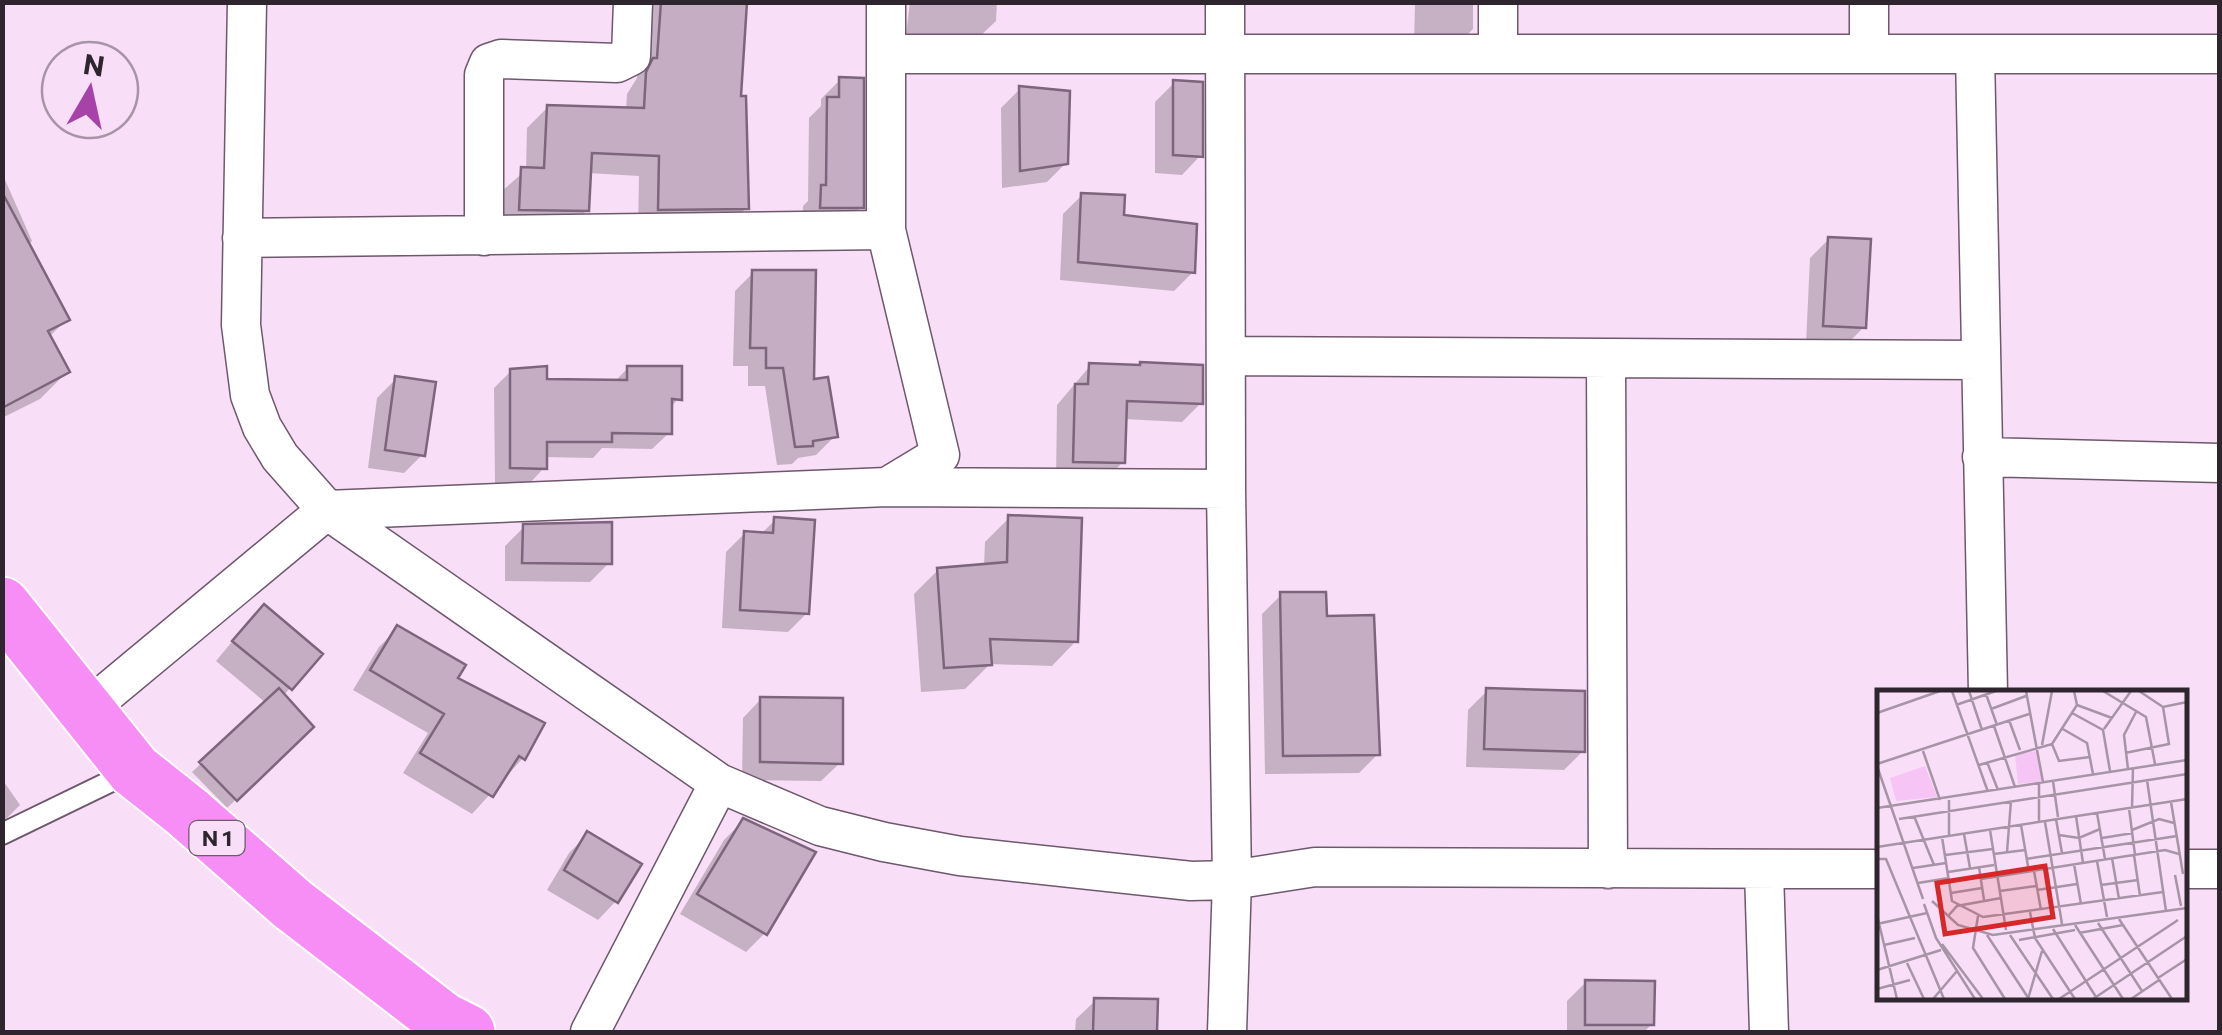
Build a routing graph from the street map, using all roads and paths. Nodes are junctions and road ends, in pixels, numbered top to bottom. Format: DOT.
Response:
graph roads {
  1 [pos="248,2"];
  2 [pos="633,2"];
  3 [pos="886,2"];
  4 [pos="1225,2"];
  5 [pos="1498,2"];
  6 [pos="1869,2"];
  7 [pos="886,54"];
  8 [pos="1225,54"];
  9 [pos="1498,54"];
  10 [pos="1870,54"];
  11 [pos="1975,54"];
  12 [pos="2220,54"];
  13 [pos="886,230"];
  14 [pos="484,236"];
  15 [pos="242,238"];
  16 [pos="1226,356"];
  17 [pos="1606,358"];
  18 [pos="1981,360"];
  19 [pos="1982,458"];
  20 [pos="2220,463"];
  21 [pos="886,487"];
  22 [pos="1226,488"];
  23 [pos="327,510"];
  24 [pos="2,605"];
  25 [pos="1988,690"];
  26 [pos="85,711"];
  27 [pos="134,770"];
  28 [pos="719,783"];
  29 [pos="2,834"];
  30 [pos="2187,868"];
  31 [pos="1608,869"];
  32 [pos="1877,869"];
  33 [pos="2220,869"];
  34 [pos="1764,871"];
  35 [pos="1232,880"];
  36 [pos="467,1032"];
  37 [pos="590,1032"];
  38 [pos="1227,1032"];
  39 [pos="1769,1032"];
  1 -- 15 [label="street"];
  2 -- 14 [label="street"];
  3 -- 7 [label="street"];
  4 -- 8 [label="street"];
  5 -- 9 [label="street"];
  6 -- 10 [label="street"];
  7 -- 8 [label="street"];
  7 -- 13 [label="street"];
  8 -- 9 [label="street"];
  8 -- 16 [label="street"];
  9 -- 10 [label="street"];
  10 -- 11 [label="street"];
  11 -- 12 [label="street"];
  11 -- 18 [label="street"];
  13 -- 14 [label="street"];
  13 -- 21 [label="street"];
  14 -- 15 [label="street"];
  15 -- 23 [label="street"];
  16 -- 17 [label="street"];
  16 -- 22 [label="street"];
  17 -- 18 [label="street"];
  17 -- 31 [label="street"];
  18 -- 19 [label="street"];
  19 -- 20 [label="street"];
  19 -- 25 [label="street"];
  21 -- 22 [label="street"];
  21 -- 23 [label="street"];
  22 -- 35 [label="street"];
  23 -- 26 [label="street"];
  23 -- 28 [label="street"];
  24 -- 26 [label="highway, N 1"];
  26 -- 27 [label="highway, N 1"];
  27 -- 29 [label="lane"];
  27 -- 36 [label="highway, N 1"];
  28 -- 35 [label="street"];
  28 -- 37 [label="street"];
  30 -- 33 [label="street"];
  31 -- 34 [label="street"];
  31 -- 35 [label="street"];
  32 -- 34 [label="street"];
  34 -- 39 [label="street"];
  35 -- 38 [label="street"];
}
